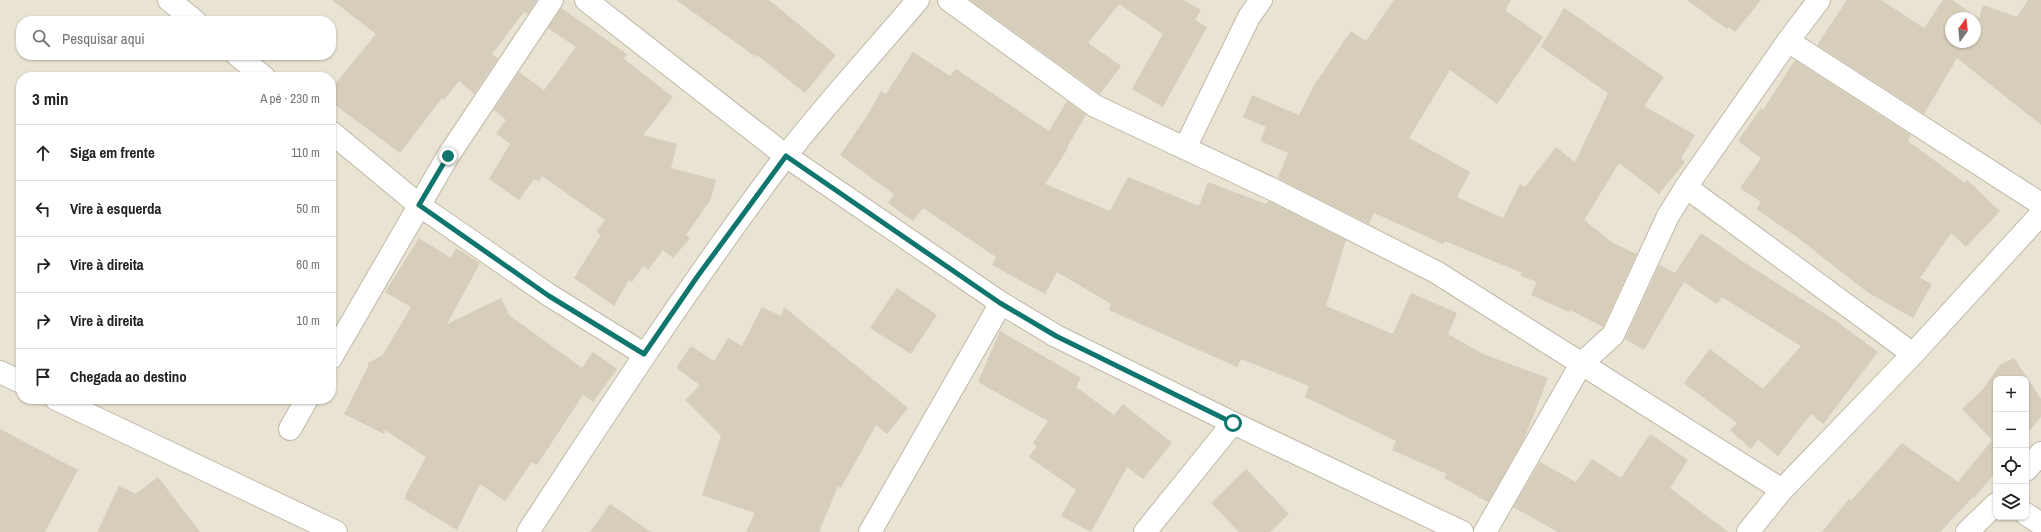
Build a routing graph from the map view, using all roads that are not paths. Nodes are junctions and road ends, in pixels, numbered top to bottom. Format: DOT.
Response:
graph roads {
  1 [pos="169,0"];
  2 [pos="552,0"];
  3 [pos="586,0"];
  4 [pos="918,0"];
  5 [pos="949,0"];
  6 [pos="1261,0"];
  7 [pos="1819,0"];
  8 [pos="189,16"];
  9 [pos="1788,41"];
  10 [pos="243,60"];
  11 [pos="258,72"];
  12 [pos="336,136"];
  13 [pos="1185,148"];
  14 [pos="786,156"];
  15 [pos="1686,187"];
  16 [pos="2041,204"];
  17 [pos="419,205"];
  18 [pos="2041,214"];
  19 [pos="1000,303"];
  20 [pos="336,349"];
  21 [pos="644,354"];
  22 [pos="1913,354"];
  23 [pos="1581,364"];
  24 [pos="0,372"];
  25 [pos="16,380"];
  26 [pos="67,404"];
  27 [pos="304,404"];
  28 [pos="1233,423"];
  29 [pos="290,429"];
  30 [pos="2041,453"];
  31 [pos="2029,467"];
  32 [pos="1782,490"];
  33 [pos="1993,507"];
  34 [pos="2029,516"];
  35 [pos="2041,524"];
  36 [pos="1452,530"];
  37 [pos="336,532"];
  38 [pos="528,532"];
  39 [pos="870,532"];
  40 [pos="1145,532"];
  41 [pos="1485,532"];
  42 [pos="1748,532"];
  43 [pos="1967,532"];
  1 -- 8 [label="street"];
  2 -- 17 [label="street"];
  3 -- 14 [label="street"];
  4 -- 14 [label="street"];
  5 -- 13 [label="street"];
  6 -- 13 [label="street"];
  7 -- 9 [label="street"];
  9 -- 15 [label="street"];
  9 -- 16 [label="street"];
  10 -- 11 [label="street"];
  12 -- 17 [label="street"];
  13 -- 23 [label="street"];
  14 -- 19 [label="street"];
  14 -- 21 [label="street"];
  15 -- 22 [label="street"];
  15 -- 23 [label="street"];
  17 -- 20 [label="street"];
  17 -- 21 [label="street"];
  18 -- 22 [label="street"];
  19 -- 28 [label="street"];
  19 -- 39 [label="street"];
  21 -- 38 [label="street"];
  22 -- 32 [label="street"];
  23 -- 32 [label="street"];
  23 -- 41 [label="street"];
  24 -- 25 [label="street"];
  26 -- 37 [label="street"];
  27 -- 29 [label="street"];
  28 -- 36 [label="street"];
  28 -- 40 [label="street"];
  30 -- 31 [label="street"];
  32 -- 42 [label="street"];
  33 -- 43 [label="street"];
  34 -- 35 [label="street"];
}
